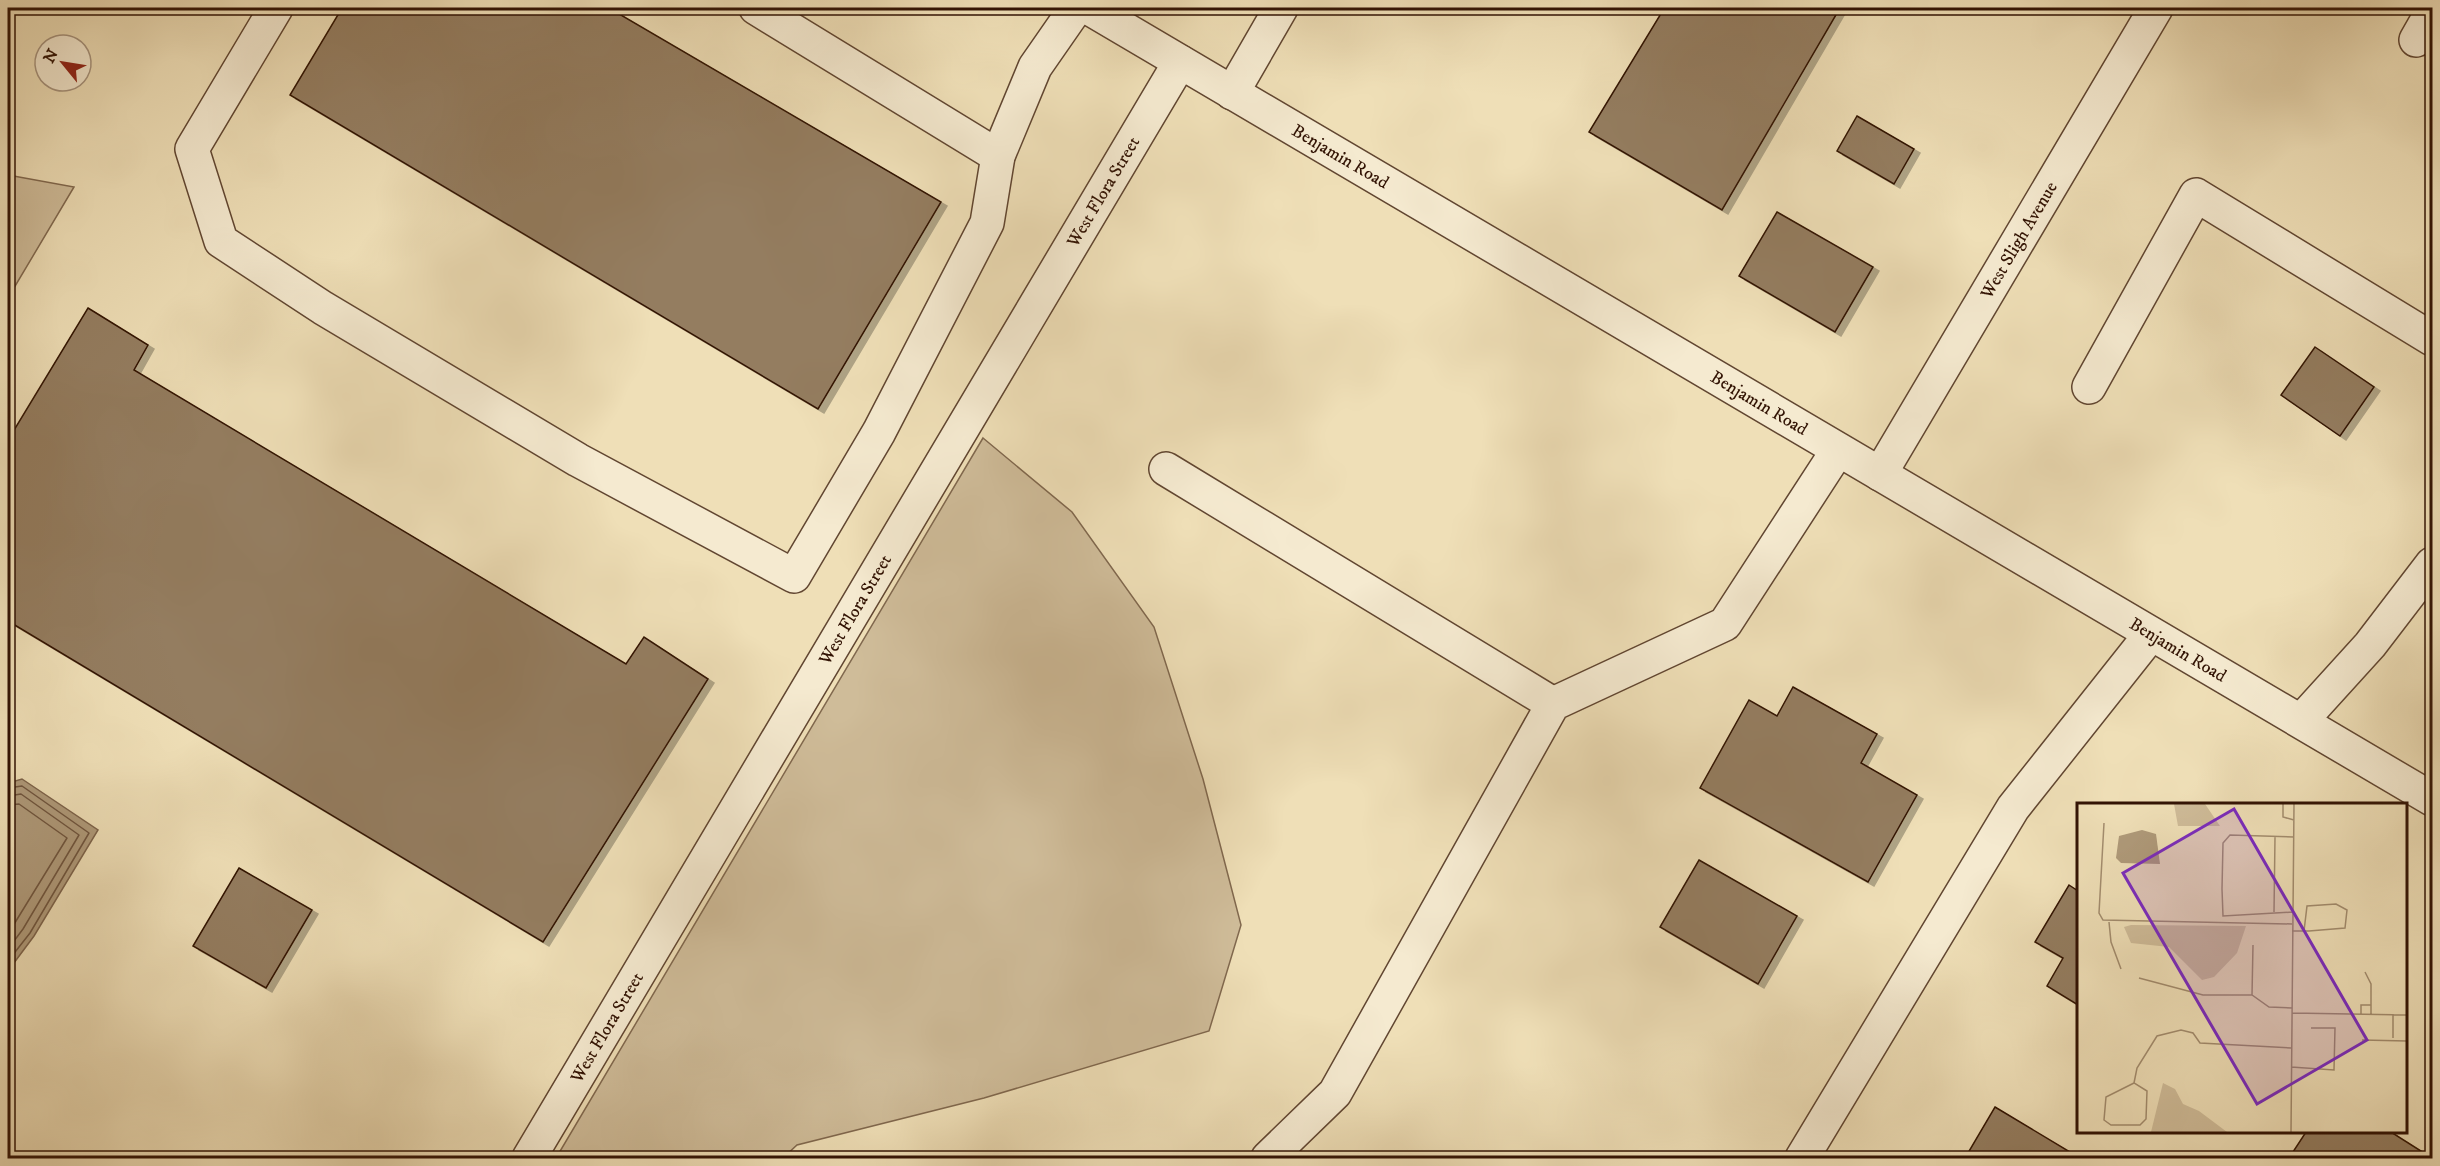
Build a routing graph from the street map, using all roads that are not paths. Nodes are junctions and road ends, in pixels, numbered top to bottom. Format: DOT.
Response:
graph roads {
  1 [pos="276,8"];
  2 [pos="756,8"];
  3 [pos="1076,8"];
  4 [pos="1089,8"];
  5 [pos="1281,8"];
  6 [pos="2157,8"];
  7 [pos="2433,12"];
  8 [pos="2415,40"];
  9 [pos="1180,62"];
  10 [pos="1232,93"];
  11 [pos="998,156"];
  12 [pos="2433,339"];
  13 [pos="2089,387"];
  14 [pos="1838,450"];
  15 [pos="1166,469"];
  16 [pos="1880,474"];
  17 [pos="2433,564"];
  18 [pos="2151,634"];
  19 [pos="1554,704"];
  20 [pos="2301,721"];
  21 [pos="2433,799"];
  22 [pos="529,1158"];
  23 [pos="1268,1158"];
  24 [pos="1802,1158"];
  1 -- 11 [label="street"];
  2 -- 11 [label="street"];
  3 -- 11 [label="street"];
  4 -- 9 [label="street, Benjamin Road"];
  5 -- 10 [label="street"];
  6 -- 16 [label="street, West Sligh Avenue"];
  7 -- 8 [label="street"];
  9 -- 10 [label="street, Benjamin Road"];
  9 -- 22 [label="street, West Flora Street"];
  10 -- 14 [label="street, Benjamin Road"];
  12 -- 13 [label="street"];
  14 -- 16 [label="street, Benjamin Road"];
  14 -- 19 [label="street"];
  15 -- 19 [label="street"];
  16 -- 18 [label="street, Benjamin Road"];
  17 -- 20 [label="street"];
  18 -- 20 [label="street, Benjamin Road"];
  18 -- 24 [label="street"];
  19 -- 23 [label="street"];
  20 -- 21 [label="street, Benjamin Road"];
}
